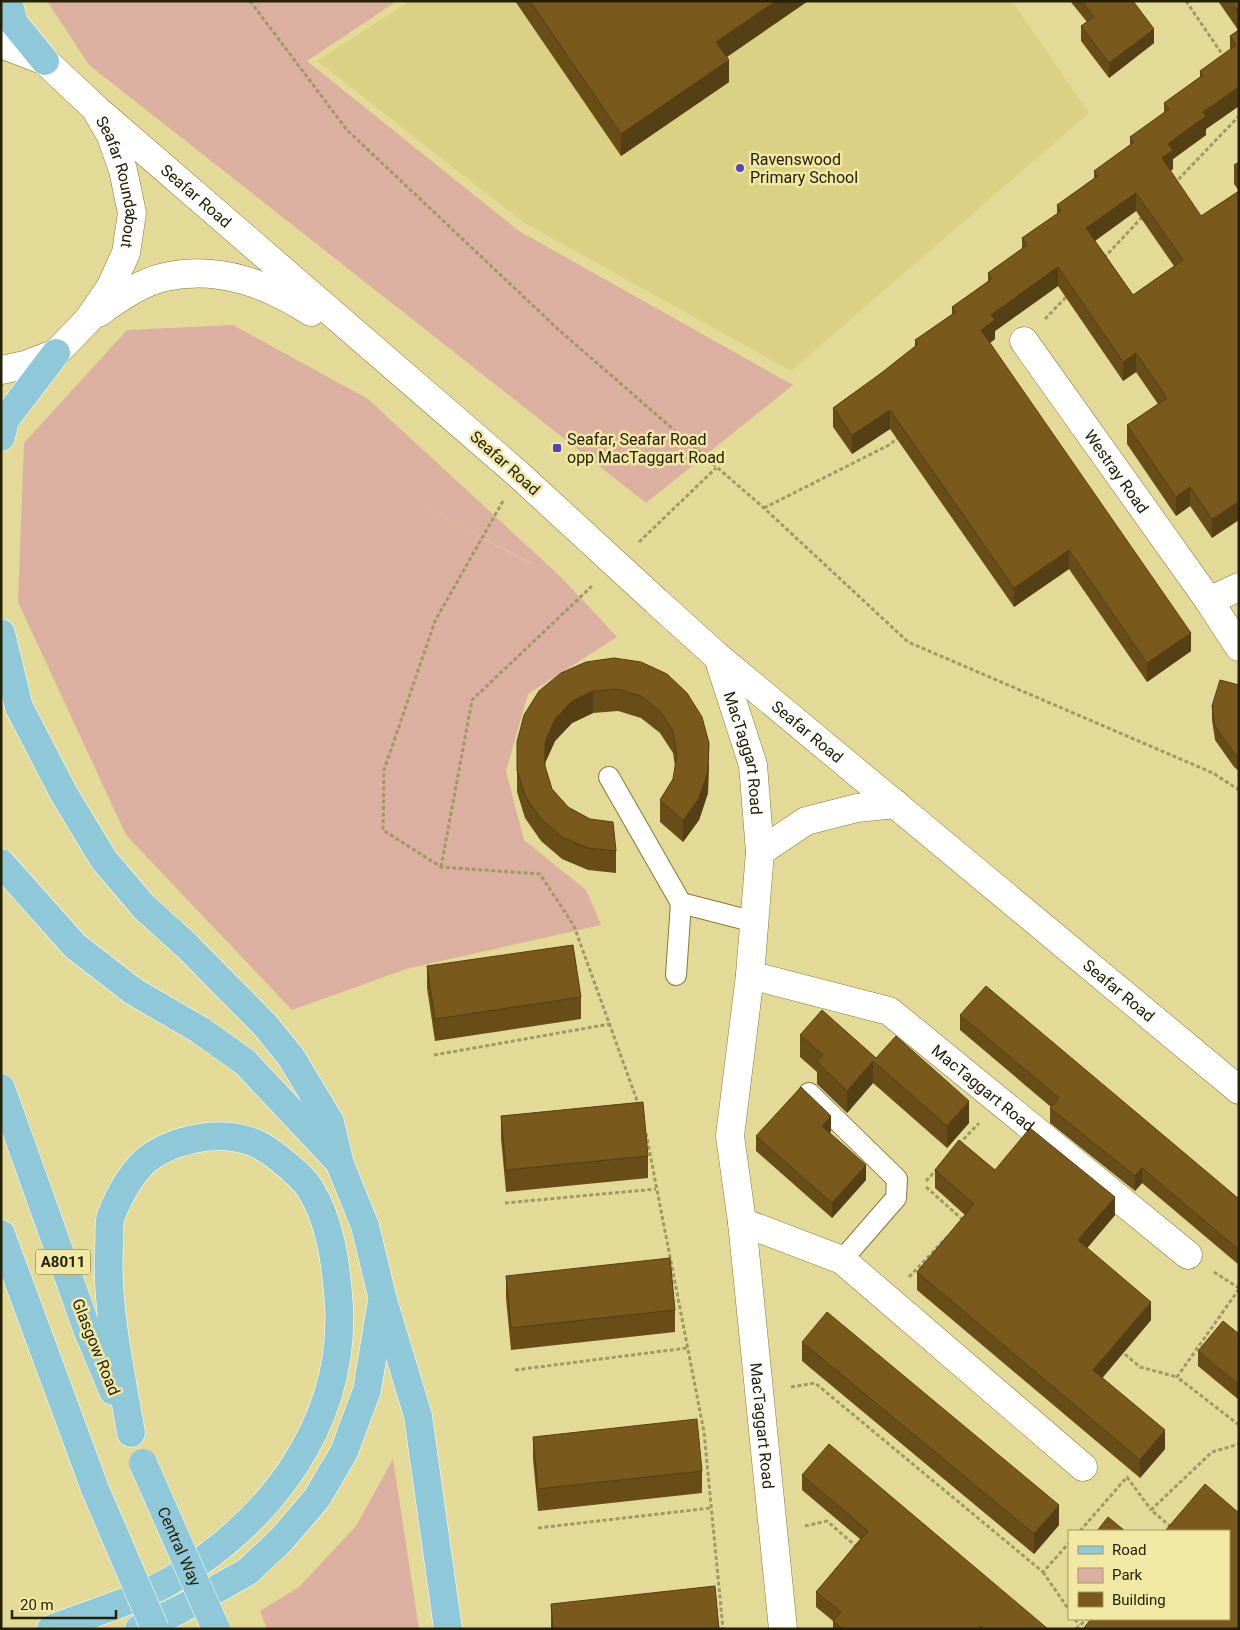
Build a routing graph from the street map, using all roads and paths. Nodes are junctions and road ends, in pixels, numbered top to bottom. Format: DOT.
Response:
graph roads {
  1 [pos="8,1"];
  2 [pos="250,1"];
  3 [pos="1186,1"];
  4 [pos="1,44"];
  5 [pos="44,61"];
  6 [pos="1228,64"];
  7 [pos="95,108"];
  8 [pos="88,320"];
  9 [pos="1024,341"];
  10 [pos="56,353"];
  11 [pos="389,360"];
  12 [pos="1,370"];
  13 [pos="1,437"];
  14 [pos="716,468"];
  15 [pos="518,474"];
  16 [pos="637,543"];
  17 [pos="594,584"];
  18 [pos="1239,587"];
  19 [pos="1209,601"];
  20 [pos="1,633"];
  21 [pos="1239,647"];
  22 [pos="718,657"];
  23 [pos="609,777"];
  24 [pos="1239,790"];
  25 [pos="896,804"];
  26 [pos="760,852"];
  27 [pos="1,863"];
  28 [pos="441,867"];
  29 [pos="681,904"];
  30 [pos="755,922"];
  31 [pos="750,975"];
  32 [pos="676,976"];
  33 [pos="610,1024"];
  34 [pos="434,1055"];
  35 [pos="1,1088"];
  36 [pos="1239,1090"];
  37 [pos="809,1093"];
  38 [pos="999,1101"];
  39 [pos="642,1114"];
  40 [pos="644,1123"];
  41 [pos="954,1150"];
  42 [pos="340,1164"];
  43 [pos="942,1164"];
  44 [pos="657,1189"];
  45 [pos="505,1203"];
  46 [pos="962,1220"];
  47 [pos="742,1222"];
  48 [pos="970,1226"];
  49 [pos="956,1227"];
  50 [pos="1,1234"];
  51 [pos="949,1235"];
  52 [pos="1188,1255"];
  53 [pos="842,1260"];
  54 [pos="1239,1289"];
  55 [pos="382,1300"];
  56 [pos="888,1300"];
  57 [pos="687,1348"];
  58 [pos="1118,1349"];
  59 [pos="516,1370"];
  60 [pos="1177,1377"];
  61 [pos="759,1392"];
  62 [pos="1239,1425"];
  63 [pos="131,1433"];
  64 [pos="1239,1444"];
  65 [pos="143,1463"];
  66 [pos="1083,1467"];
  67 [pos="711,1508"];
  68 [pos="1152,1510"];
  69 [pos="538,1528"];
  70 [pos="1081,1530"];
  71 [pos="1173,1530"];
  72 [pos="773,1533"];
  73 [pos="1068,1544"];
  74 [pos="864,1553"];
  75 [pos="1043,1572"];
  76 [pos="1068,1609"];
  77 [pos="50,1629"];
  78 [pos="139,1629"];
  79 [pos="155,1629"];
  80 [pos="216,1629"];
  81 [pos="448,1629"];
  82 [pos="723,1629"];
  83 [pos="783,1629"];
  1 -- 5 [label="main road"];
  2 -- 14 [label="path"];
  3 -- 6 [label="path"];
  4 -- 5 [label="street, Seafar Roundabout"];
  5 -- 7 [label="street, Seafar Roundabout"];
  7 -- 8 [label="street, Seafar Roundabout"];
  7 -- 11 [label="street, Seafar Road"];
  8 -- 10 [label="street, Seafar Roundabout"];
  8 -- 11 [label="street, Seafar Road"];
  9 -- 19 [label="street, Westray Road"];
  10 -- 12 [label="street, Seafar Roundabout"];
  10 -- 13 [label="main road"];
  11 -- 15 [label="street, Seafar Road"];
  14 -- 16 [label="path"];
  14 -- 24 [label="path"];
  15 -- 22 [label="street, Seafar Road, bridge"];
  15 -- 28 [label="path"];
  17 -- 28 [label="path"];
  18 -- 19 [label="street"];
  19 -- 21 [label="street, Westray Road"];
  20 -- 42 [label="main road"];
  22 -- 25 [label="street, Seafar Road"];
  22 -- 26 [label="street, MacTaggart Road"];
  23 -- 29 [label="lane"];
  25 -- 26 [label="street"];
  25 -- 36 [label="street, Seafar Road"];
  26 -- 30 [label="street, MacTaggart Road"];
  27 -- 42 [label="main road"];
  28 -- 33 [label="path"];
  29 -- 30 [label="lane"];
  29 -- 32 [label="lane"];
  30 -- 31 [label="street, MacTaggart Road"];
  31 -- 38 [label="street, MacTaggart Road"];
  31 -- 47 [label="street, MacTaggart Road"];
  33 -- 34 [label="path"];
  33 -- 39 [label="path"];
  35 -- 63 [label="main road, Glasgow Road / A8011"];
  37 -- 53 [label="lane"];
  38 -- 41 [label="path"];
  38 -- 52 [label="street, MacTaggart Road"];
  40 -- 44 [label="path"];
  42 -- 55 [label="main road"];
  43 -- 46 [label="path"];
  44 -- 45 [label="path"];
  44 -- 57 [label="path"];
  46 -- 48 [label="path"];
  46 -- 49 [label="path"];
  47 -- 53 [label="street"];
  47 -- 61 [label="street, MacTaggart Road"];
  50 -- 79 [label="main road, A8011, bridge"];
  51 -- 56 [label="path"];
  53 -- 56 [label="street"];
  54 -- 60 [label="path"];
  55 -- 78 [label="main road"];
  55 -- 81 [label="main road"];
  56 -- 66 [label="street"];
  57 -- 59 [label="path"];
  57 -- 67 [label="path"];
  58 -- 60 [label="path"];
  60 -- 62 [label="path"];
  61 -- 72 [label="street, MacTaggart Road"];
  61 -- 75 [label="path"];
  63 -- 65 [label="main road, Glasgow Road / A8011"];
  63 -- 77 [label="main road"];
  64 -- 68 [label="path"];
  65 -- 80 [label="main road, Central Way / A8011, bridge"];
  67 -- 69 [label="path"];
  67 -- 82 [label="path"];
  68 -- 70 [label="path"];
  68 -- 71 [label="path"];
  72 -- 74 [label="path"];
  72 -- 83 [label="street, MacTaggart Road"];
  73 -- 75 [label="path"];
  75 -- 76 [label="path"];
}
